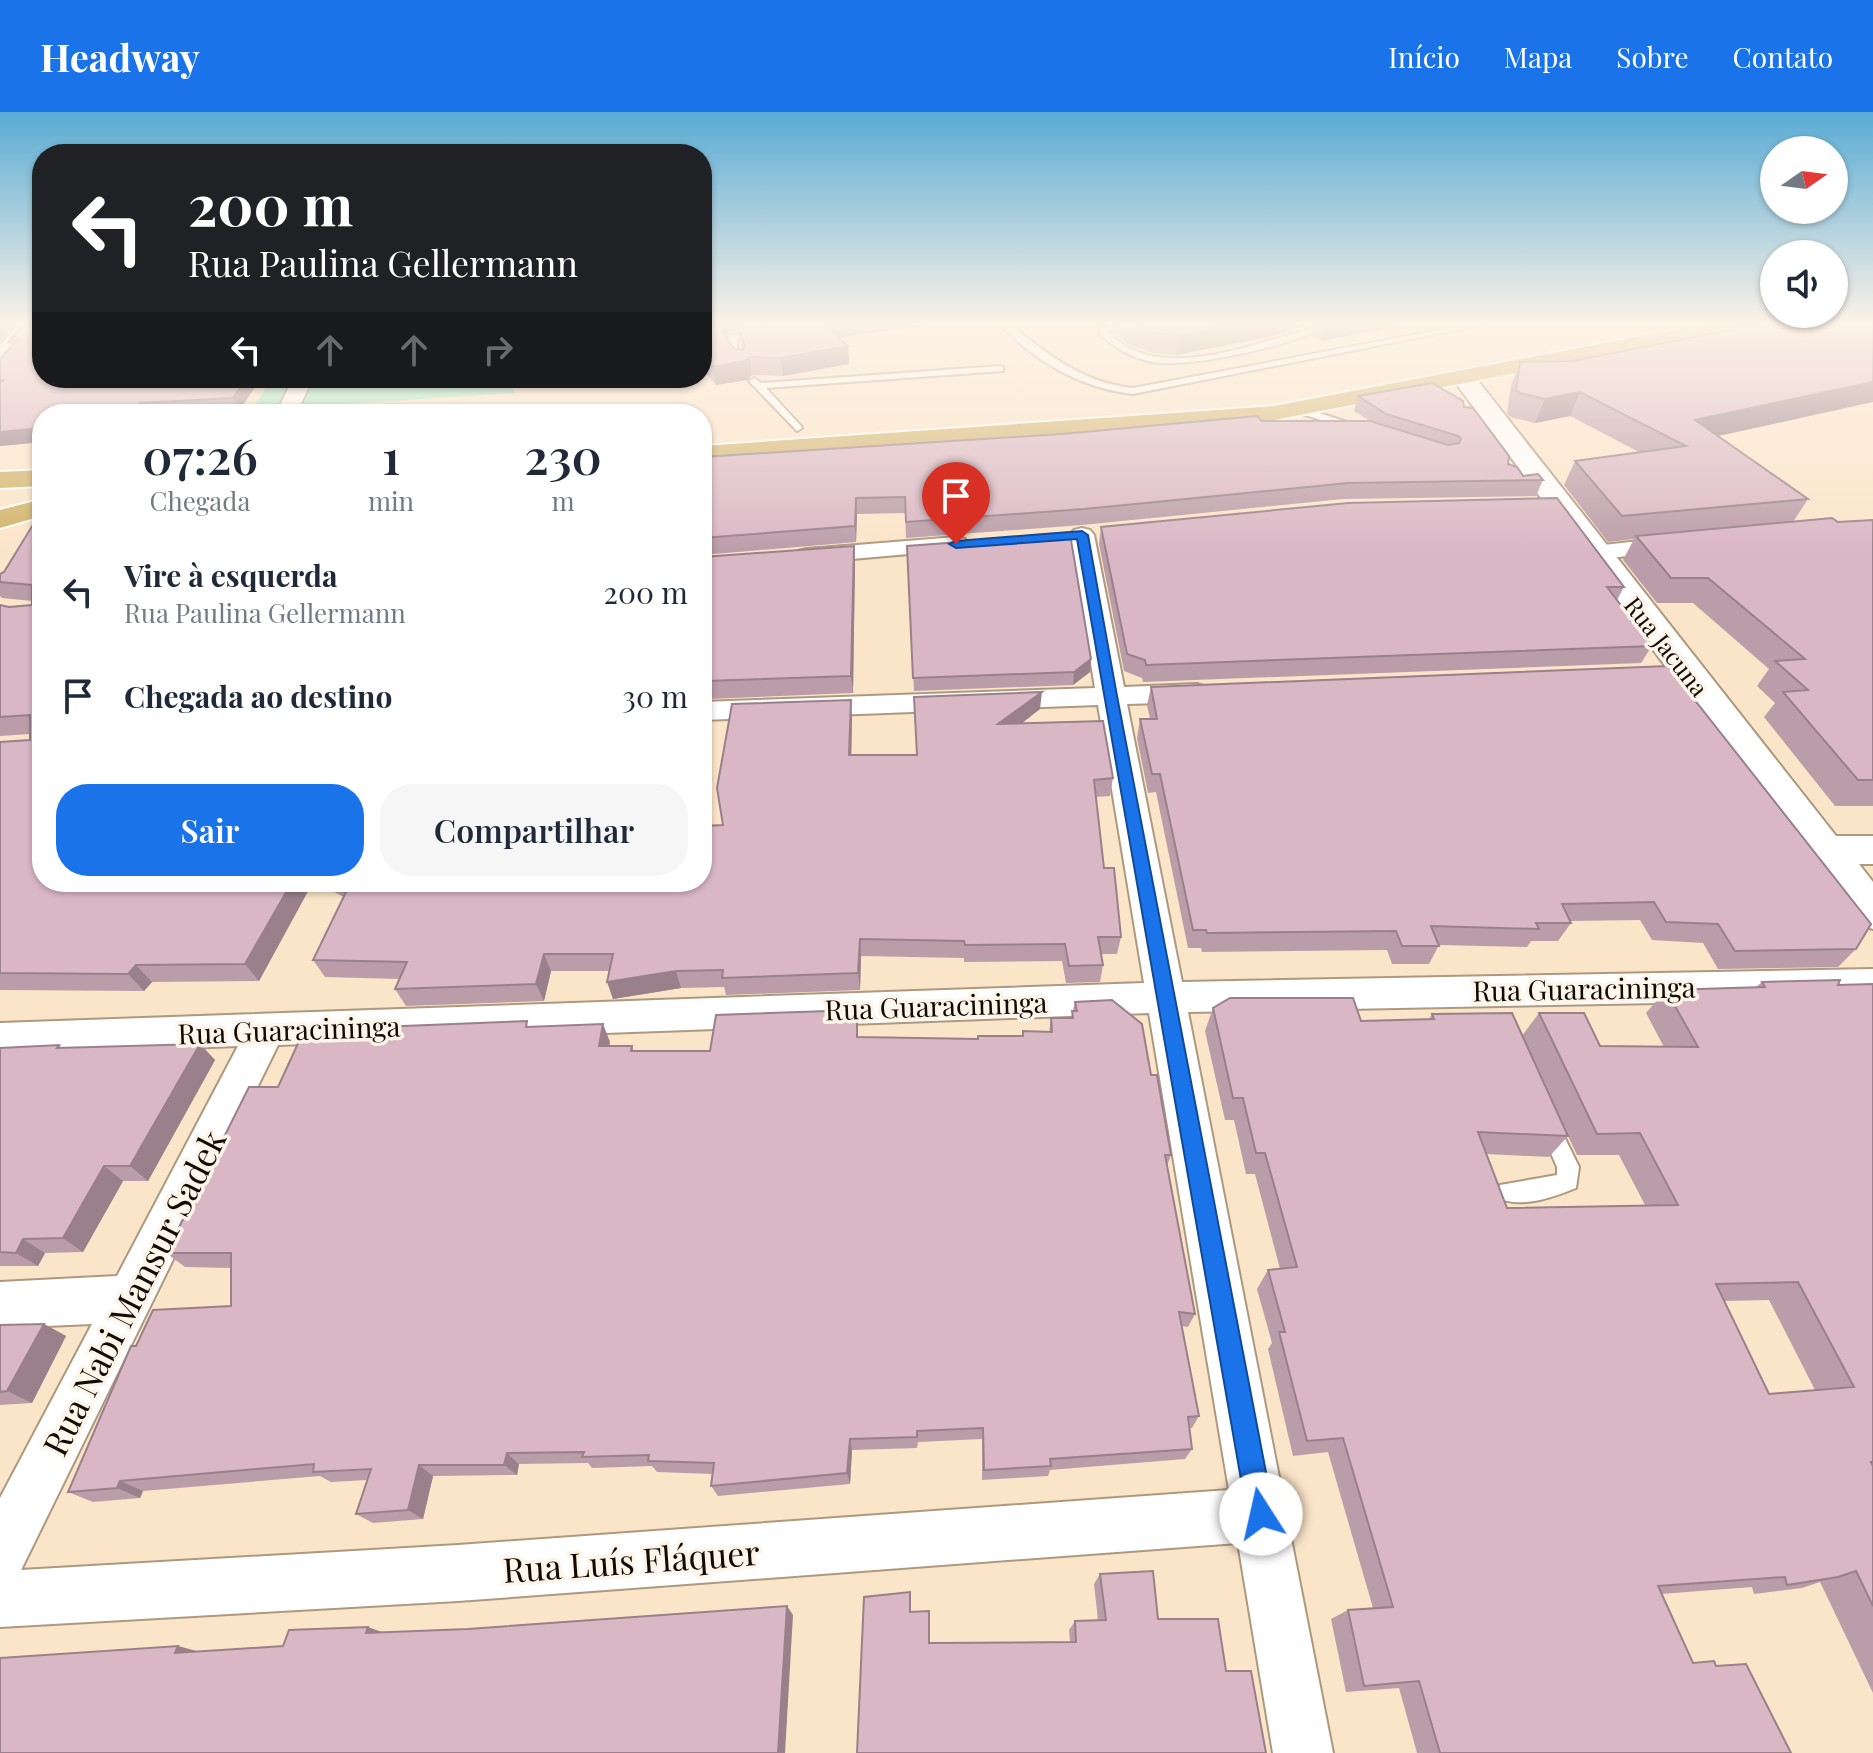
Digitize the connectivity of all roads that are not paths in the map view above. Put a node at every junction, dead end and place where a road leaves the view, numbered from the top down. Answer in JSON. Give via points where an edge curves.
{"nodes":[{"id":1,"x":772,"y":401,"type":"edge"},
{"id":2,"x":1210,"y":401,"type":"edge"},
{"id":3,"x":1330,"y":401,"type":"edge"},
{"id":4,"x":1478,"y":401,"type":"edge"},
{"id":5,"x":1297,"y":409,"type":"junction"},
{"id":6,"x":797,"y":428,"type":"junction"},
{"id":7,"x":712,"y":434,"type":"edge"},
{"id":8,"x":1378,"y":435,"type":"edge"},
{"id":9,"x":712,"y":453,"type":"edge"},
{"id":10,"x":32,"y":478,"type":"edge"},
{"id":11,"x":0,"y":480,"type":"edge"},
{"id":12,"x":32,"y":500,"type":"edge"},
{"id":13,"x":0,"y":502,"type":"edge"},
{"id":14,"x":32,"y":511,"type":"edge"},
{"id":15,"x":0,"y":519,"type":"edge"},
{"id":16,"x":32,"y":528,"type":"edge"},
{"id":17,"x":1077,"y":535,"type":"dead end"},
{"id":18,"x":28,"y":536,"type":"edge"},
{"id":19,"x":987,"y":542,"type":"edge"},
{"id":20,"x":1701,"y":542,"type":"edge"},
{"id":21,"x":1594,"y":553,"type":"junction"},
{"id":22,"x":781,"y":558,"type":"edge"},
{"id":23,"x":1219,"y":692,"type":"edge"},
{"id":24,"x":1109,"y":696,"type":"junction"},
{"id":25,"x":712,"y":711,"type":"edge"},
{"id":26,"x":1823,"y":850,"type":"junction"},
{"id":27,"x":1873,"y":850,"type":"edge"},
{"id":28,"x":1873,"y":913,"type":"edge"},
{"id":29,"x":1873,"y":984,"type":"edge"},
{"id":30,"x":1165,"y":997,"type":"junction"},
{"id":31,"x":266,"y":1030,"type":"junction"},
{"id":32,"x":0,"y":1039,"type":"edge"},
{"id":33,"x":1543,"y":1112,"type":"edge"},
{"id":34,"x":1508,"y":1192,"type":"dead end"},
{"id":35,"x":129,"y":1299,"type":"junction"},
{"id":36,"x":0,"y":1305,"type":"edge"},
{"id":37,"x":1261,"y":1514,"type":"junction"},
{"id":38,"x":0,"y":1554,"type":"edge"},
{"id":39,"x":0,"y":1599,"type":"edge"},
{"id":40,"x":1303,"y":1753,"type":"edge"}],
"edges":[{"from":1,"to":6,"type":"lane"},
{"from":2,"to":6,"type":"main road"},
{"from":3,"to":5,"type":"main road"},
{"from":4,"to":21,"type":"main road","name":"Rua Jacuna","via":[[1540,495]]},
{"from":5,"to":8,"type":"lane"},
{"from":5,"to":9,"type":"main road"},
{"from":6,"to":7,"type":"main road"},
{"from":10,"to":11,"type":"main road"},
{"from":12,"to":13,"type":"main road"},
{"from":14,"to":15,"type":"main road"},
{"from":16,"to":18,"type":"street"},
{"from":17,"to":24,"type":"street"},
{"from":19,"to":22,"type":"street"},
{"from":20,"to":21,"type":"street"},
{"from":21,"to":26,"type":"main road","name":"Rua Jacuna","via":[[1674,672]]},
{"from":23,"to":24,"type":"street"},
{"from":24,"to":25,"type":"street"},
{"from":24,"to":30,"type":"street"},
{"from":26,"to":27,"type":"main road"},
{"from":26,"to":28,"type":"main road","name":"Rua Jacuna"},
{"from":29,"to":30,"type":"street","name":"Rua Guaracininga","via":[[1494,1002]]},
{"from":30,"to":31,"type":"street","name":"Rua Guaracininga"},
{"from":30,"to":37,"type":"street"},
{"from":31,"to":32,"type":"street","name":"Rua Guaracininga"},
{"from":31,"to":35,"type":"street","name":"Rua Nabi Mansur Sadek"},
{"from":33,"to":34,"type":"lane","via":[[1568,1167],[1568,1181],[1549,1189]]},
{"from":35,"to":36,"type":"street"},
{"from":35,"to":38,"type":"street","name":"Rua Nabi Mansur Sadek"},
{"from":37,"to":39,"type":"street","name":"Rua Luís Fláquer","via":[[458,1573]]},
{"from":37,"to":40,"type":"street"}]}
